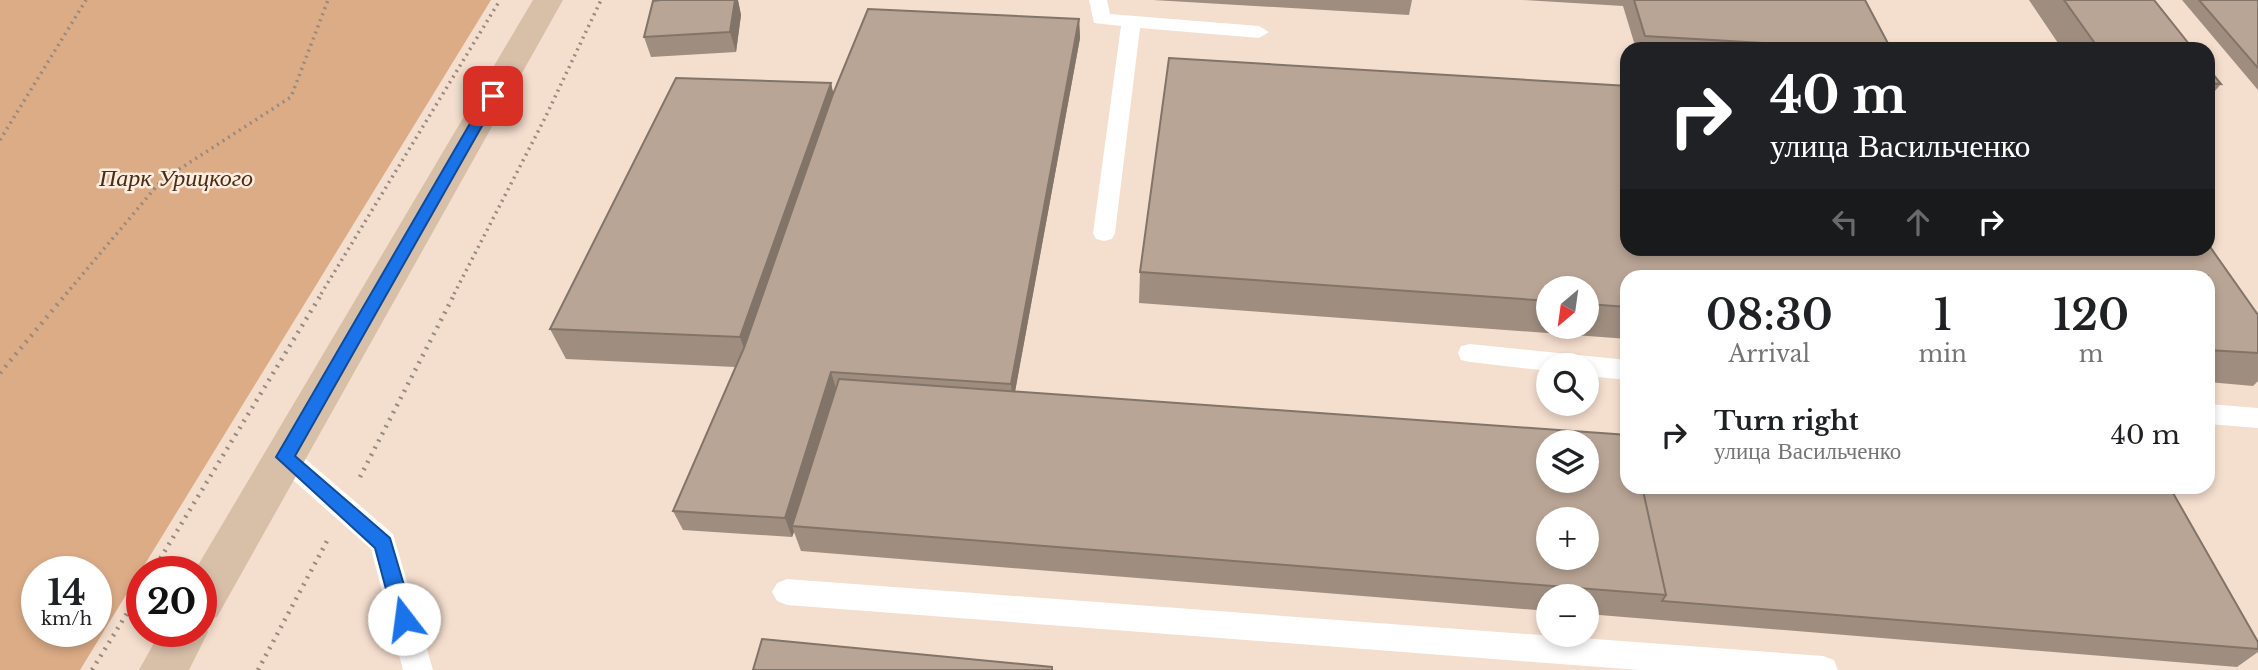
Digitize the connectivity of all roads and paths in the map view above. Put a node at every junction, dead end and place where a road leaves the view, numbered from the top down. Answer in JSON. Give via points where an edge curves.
{"nodes":[{"id":1,"x":86,"y":0,"type":"edge"},
{"id":2,"x":328,"y":0,"type":"edge"},
{"id":3,"x":500,"y":0,"type":"edge"},
{"id":4,"x":548,"y":0,"type":"edge"},
{"id":5,"x":601,"y":0,"type":"edge"},
{"id":6,"x":1098,"y":0,"type":"edge"},
{"id":7,"x":1131,"y":22,"type":"junction"},
{"id":8,"x":1259,"y":32,"type":"dead end"},
{"id":9,"x":0,"y":140,"type":"edge"},
{"id":10,"x":1104,"y":233,"type":"dead end"},
{"id":11,"x":1470,"y":354,"type":"dead end"},
{"id":12,"x":1536,"y":361,"type":"edge"},
{"id":13,"x":1599,"y":367,"type":"edge"},
{"id":14,"x":1620,"y":369,"type":"edge"},
{"id":15,"x":0,"y":373,"type":"edge"},
{"id":16,"x":2215,"y":415,"type":"edge"},
{"id":17,"x":2258,"y":418,"type":"edge"},
{"id":18,"x":285,"y":457,"type":"junction"},
{"id":19,"x":344,"y":509,"type":"junction"},
{"id":20,"x":162,"y":556,"type":"edge"},
{"id":21,"x":217,"y":575,"type":"edge"},
{"id":22,"x":788,"y":592,"type":"dead end"},
{"id":23,"x":126,"y":615,"type":"edge"},
{"id":24,"x":176,"y":647,"type":"edge"},
{"id":25,"x":92,"y":670,"type":"edge"},
{"id":26,"x":163,"y":670,"type":"edge"},
{"id":27,"x":258,"y":670,"type":"edge"},
{"id":28,"x":418,"y":670,"type":"edge"},
{"id":29,"x":1823,"y":670,"type":"edge"}],
"edges":[{"from":1,"to":9,"type":"path"},
{"from":2,"to":15,"type":"path","via":[[291,97],[161,181]]},
{"from":3,"to":20,"type":"path"},
{"from":4,"to":18,"type":"main road"},
{"from":5,"to":19,"type":"path"},
{"from":6,"to":7,"type":"lane","via":[[1101,19]]},
{"from":7,"to":8,"type":"lane"},
{"from":7,"to":10,"type":"lane"},
{"from":11,"to":12,"type":"lane"},
{"from":13,"to":14,"type":"lane"},
{"from":16,"to":17,"type":"lane"},
{"from":18,"to":19,"type":"lane"},
{"from":18,"to":21,"type":"main road"},
{"from":19,"to":27,"type":"path"},
{"from":19,"to":28,"type":"lane","via":[[383,543]]},
{"from":22,"to":29,"type":"lane"},
{"from":23,"to":25,"type":"path"},
{"from":24,"to":26,"type":"main road"}]}
